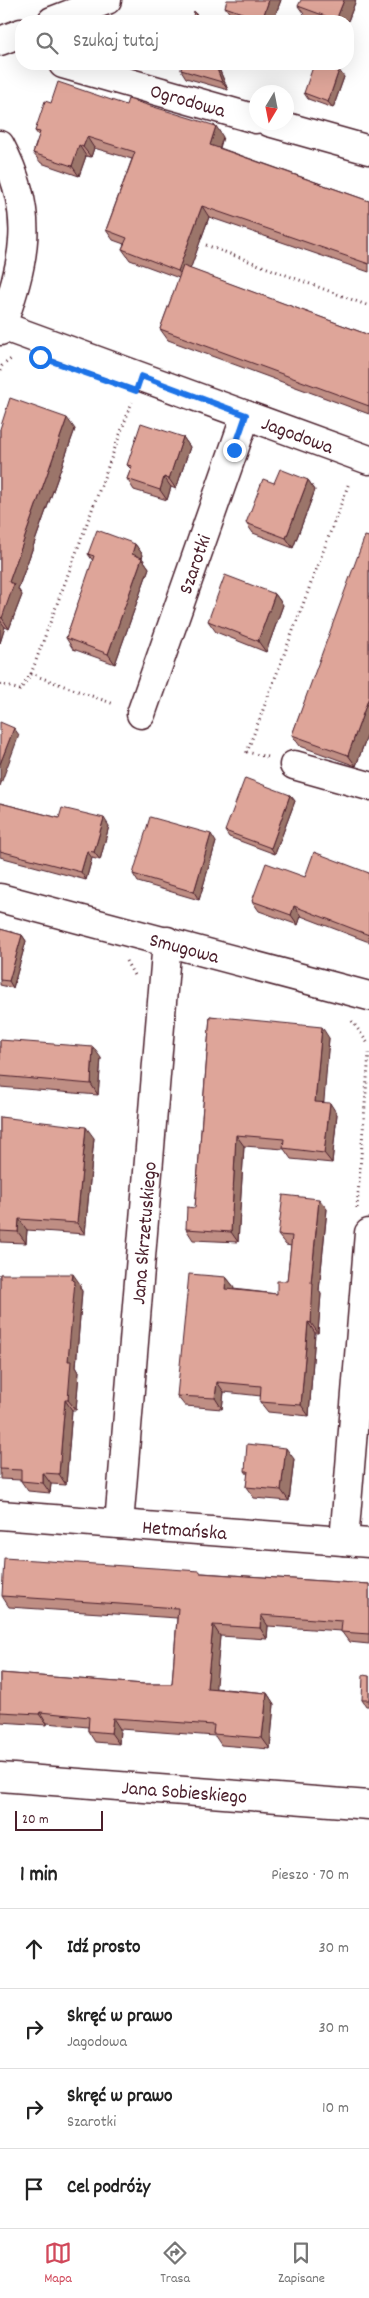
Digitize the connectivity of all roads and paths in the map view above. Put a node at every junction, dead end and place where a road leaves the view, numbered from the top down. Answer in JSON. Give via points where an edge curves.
{"nodes":[{"id":1,"x":107,"y":0,"type":"edge"},
{"id":2,"x":68,"y":15,"type":"edge"},
{"id":3,"x":15,"y":36,"type":"edge"},
{"id":4,"x":0,"y":42,"type":"edge"},
{"id":5,"x":84,"y":70,"type":"edge"},
{"id":6,"x":249,"y":117,"type":"edge"},
{"id":7,"x":294,"y":129,"type":"edge"},
{"id":8,"x":0,"y":145,"type":"edge"},
{"id":9,"x":369,"y":150,"type":"edge"},
{"id":10,"x":206,"y":245,"type":"dead end"},
{"id":11,"x":369,"y":306,"type":"edge"},
{"id":12,"x":1,"y":328,"type":"edge"},
{"id":13,"x":15,"y":357,"type":"dead end"},
{"id":14,"x":0,"y":371,"type":"edge"},
{"id":15,"x":141,"y":376,"type":"junction"},
{"id":16,"x":246,"y":415,"type":"junction"},
{"id":17,"x":363,"y":458,"type":"edge"},
{"id":18,"x":31,"y":674,"type":"junction"},
{"id":19,"x":0,"y":684,"type":"edge"},
{"id":20,"x":141,"y":714,"type":"joint"},
{"id":21,"x":294,"y":765,"type":"joint"},
{"id":22,"x":369,"y":786,"type":"edge"},
{"id":23,"x":0,"y":898,"type":"edge"},
{"id":24,"x":166,"y":941,"type":"junction"},
{"id":25,"x":124,"y":958,"type":"dead end"},
{"id":26,"x":138,"y":982,"type":"dead end"},
{"id":27,"x":369,"y":996,"type":"edge"},
{"id":28,"x":369,"y":1053,"type":"edge"},
{"id":29,"x":363,"y":1222,"type":"edge"},
{"id":30,"x":0,"y":1515,"type":"edge"},
{"id":31,"x":119,"y":1524,"type":"junction"},
{"id":32,"x":356,"y":1542,"type":"edge"},
{"id":33,"x":0,"y":1777,"type":"edge"},
{"id":34,"x":369,"y":1805,"type":"edge"}],
"edges":[{"from":1,"to":2,"type":"street"},
{"from":3,"to":4,"type":"street"},
{"from":5,"to":6,"type":"street","name":"Ogrodowa"},
{"from":7,"to":9,"type":"street"},
{"from":8,"to":12,"type":"street","via":[[21,199],[25,236],[20,270]]},
{"from":10,"to":11,"type":"path"},
{"from":12,"to":15,"type":"street","name":"Jagodowa"},
{"from":13,"to":14,"type":"path"},
{"from":15,"to":16,"type":"street","name":"Jagodowa"},
{"from":15,"to":18,"type":"path"},
{"from":16,"to":17,"type":"street","name":"Jagodowa"},
{"from":16,"to":20,"type":"street","name":"Szarotki"},
{"from":17,"to":21,"type":"path","via":[[247,752]]},
{"from":18,"to":19,"type":"path","via":[[20,690]]},
{"from":18,"to":20,"type":"path"},
{"from":21,"to":22,"type":"street"},
{"from":23,"to":24,"type":"street","name":"Smugowa"},
{"from":24,"to":27,"type":"street","name":"Smugowa"},
{"from":24,"to":31,"type":"street","name":"Jana Skrzetuskiego"},
{"from":25,"to":26,"type":"path"},
{"from":28,"to":29,"type":"path"},
{"from":29,"to":32,"type":"street"},
{"from":30,"to":31,"type":"street","name":"Hetmańska"},
{"from":31,"to":32,"type":"street","name":"Hetmańska"},
{"from":33,"to":34,"type":"street","name":"Jana Sobieskiego"}]}
